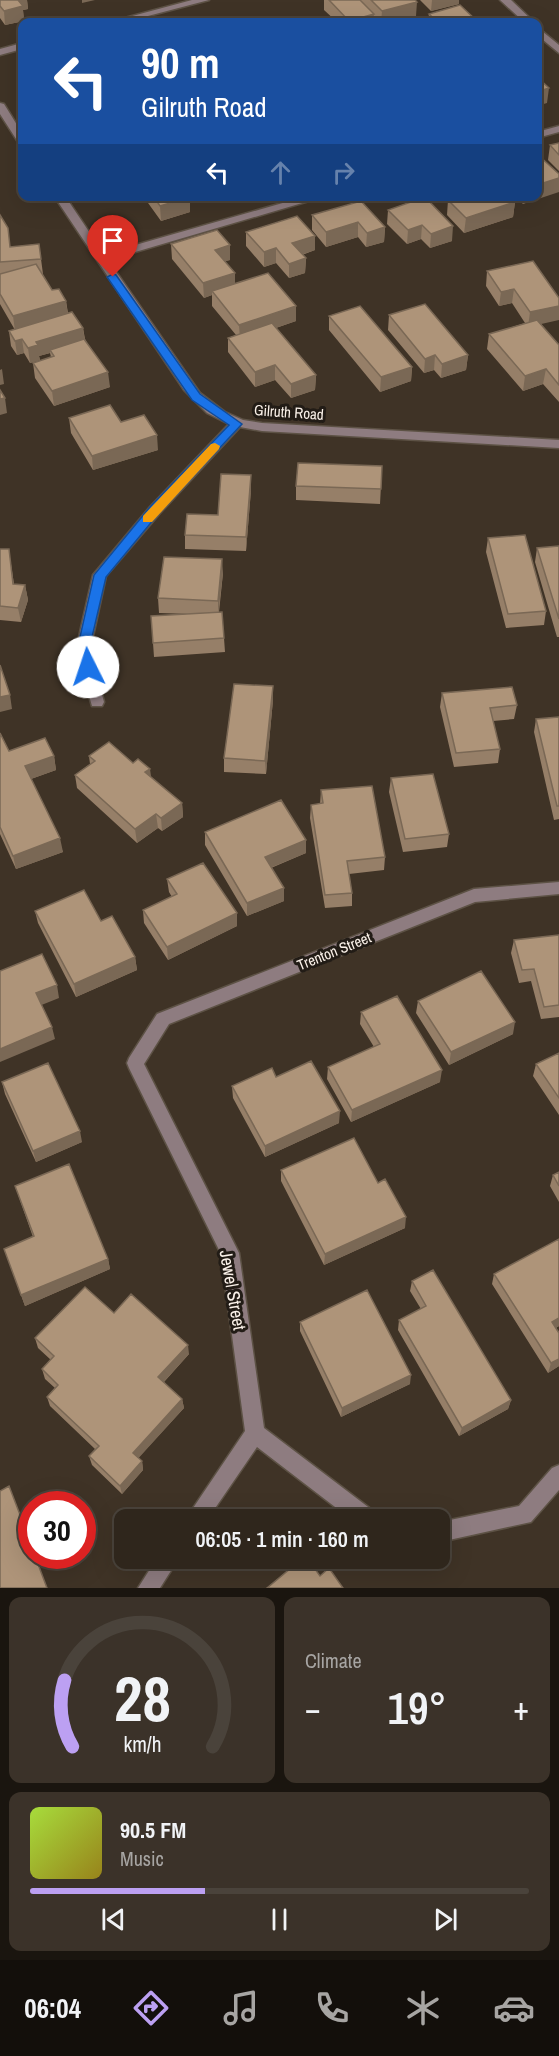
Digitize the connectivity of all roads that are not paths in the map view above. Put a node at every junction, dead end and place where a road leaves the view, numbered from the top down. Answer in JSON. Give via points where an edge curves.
{"nodes":[{"id":1,"x":204,"y":0,"type":"edge"},
{"id":2,"x":505,"y":0,"type":"edge"},
{"id":3,"x":131,"y":18,"type":"edge"},
{"id":4,"x":525,"y":18,"type":"edge"},
{"id":5,"x":542,"y":35,"type":"edge"},
{"id":6,"x":18,"y":47,"type":"edge"},
{"id":7,"x":559,"y":50,"type":"edge"},
{"id":8,"x":0,"y":52,"type":"edge"},
{"id":9,"x":0,"y":106,"type":"edge"},
{"id":10,"x":559,"y":129,"type":"edge"},
{"id":11,"x":18,"y":134,"type":"edge"},
{"id":12,"x":542,"y":134,"type":"edge"},
{"id":13,"x":62,"y":201,"type":"edge"},
{"id":14,"x":303,"y":201,"type":"edge"},
{"id":15,"x":100,"y":259,"type":"junction"},
{"id":16,"x":236,"y":424,"type":"junction"},
{"id":17,"x":559,"y":444,"type":"edge"},
{"id":18,"x":97,"y":702,"type":"dead end"},
{"id":19,"x":559,"y":888,"type":"edge"},
{"id":20,"x":135,"y":1063,"type":"joint"},
{"id":21,"x":255,"y":1433,"type":"junction"},
{"id":22,"x":559,"y":1475,"type":"edge"},
{"id":23,"x":203,"y":1509,"type":"edge"},
{"id":24,"x":355,"y":1509,"type":"edge"},
{"id":25,"x":450,"y":1530,"type":"edge"},
{"id":26,"x":161,"y":1569,"type":"edge"},
{"id":27,"x":148,"y":1588,"type":"edge"}],
"edges":[{"from":1,"to":3,"type":"street"},
{"from":2,"to":4,"type":"street"},
{"from":5,"to":7,"type":"street"},
{"from":6,"to":8,"type":"street"},
{"from":9,"to":11,"type":"street"},
{"from":10,"to":12,"type":"street"},
{"from":13,"to":15,"type":"street","name":"Gilruth Road"},
{"from":14,"to":15,"type":"street"},
{"from":15,"to":16,"type":"street","name":"Gilruth Road","via":[[196,397]]},
{"from":16,"to":17,"type":"street","name":"Gilruth Road"},
{"from":16,"to":18,"type":"street","via":[[100,575],[83,650]]},
{"from":19,"to":20,"type":"street","name":"Trenton Street","via":[[474,896],[163,1019]]},
{"from":20,"to":21,"type":"street","name":"Jewel Street","via":[[230,1253]]},
{"from":21,"to":23,"type":"street"},
{"from":21,"to":24,"type":"street"},
{"from":22,"to":25,"type":"street","via":[[525,1515]]},
{"from":26,"to":27,"type":"street"}]}
